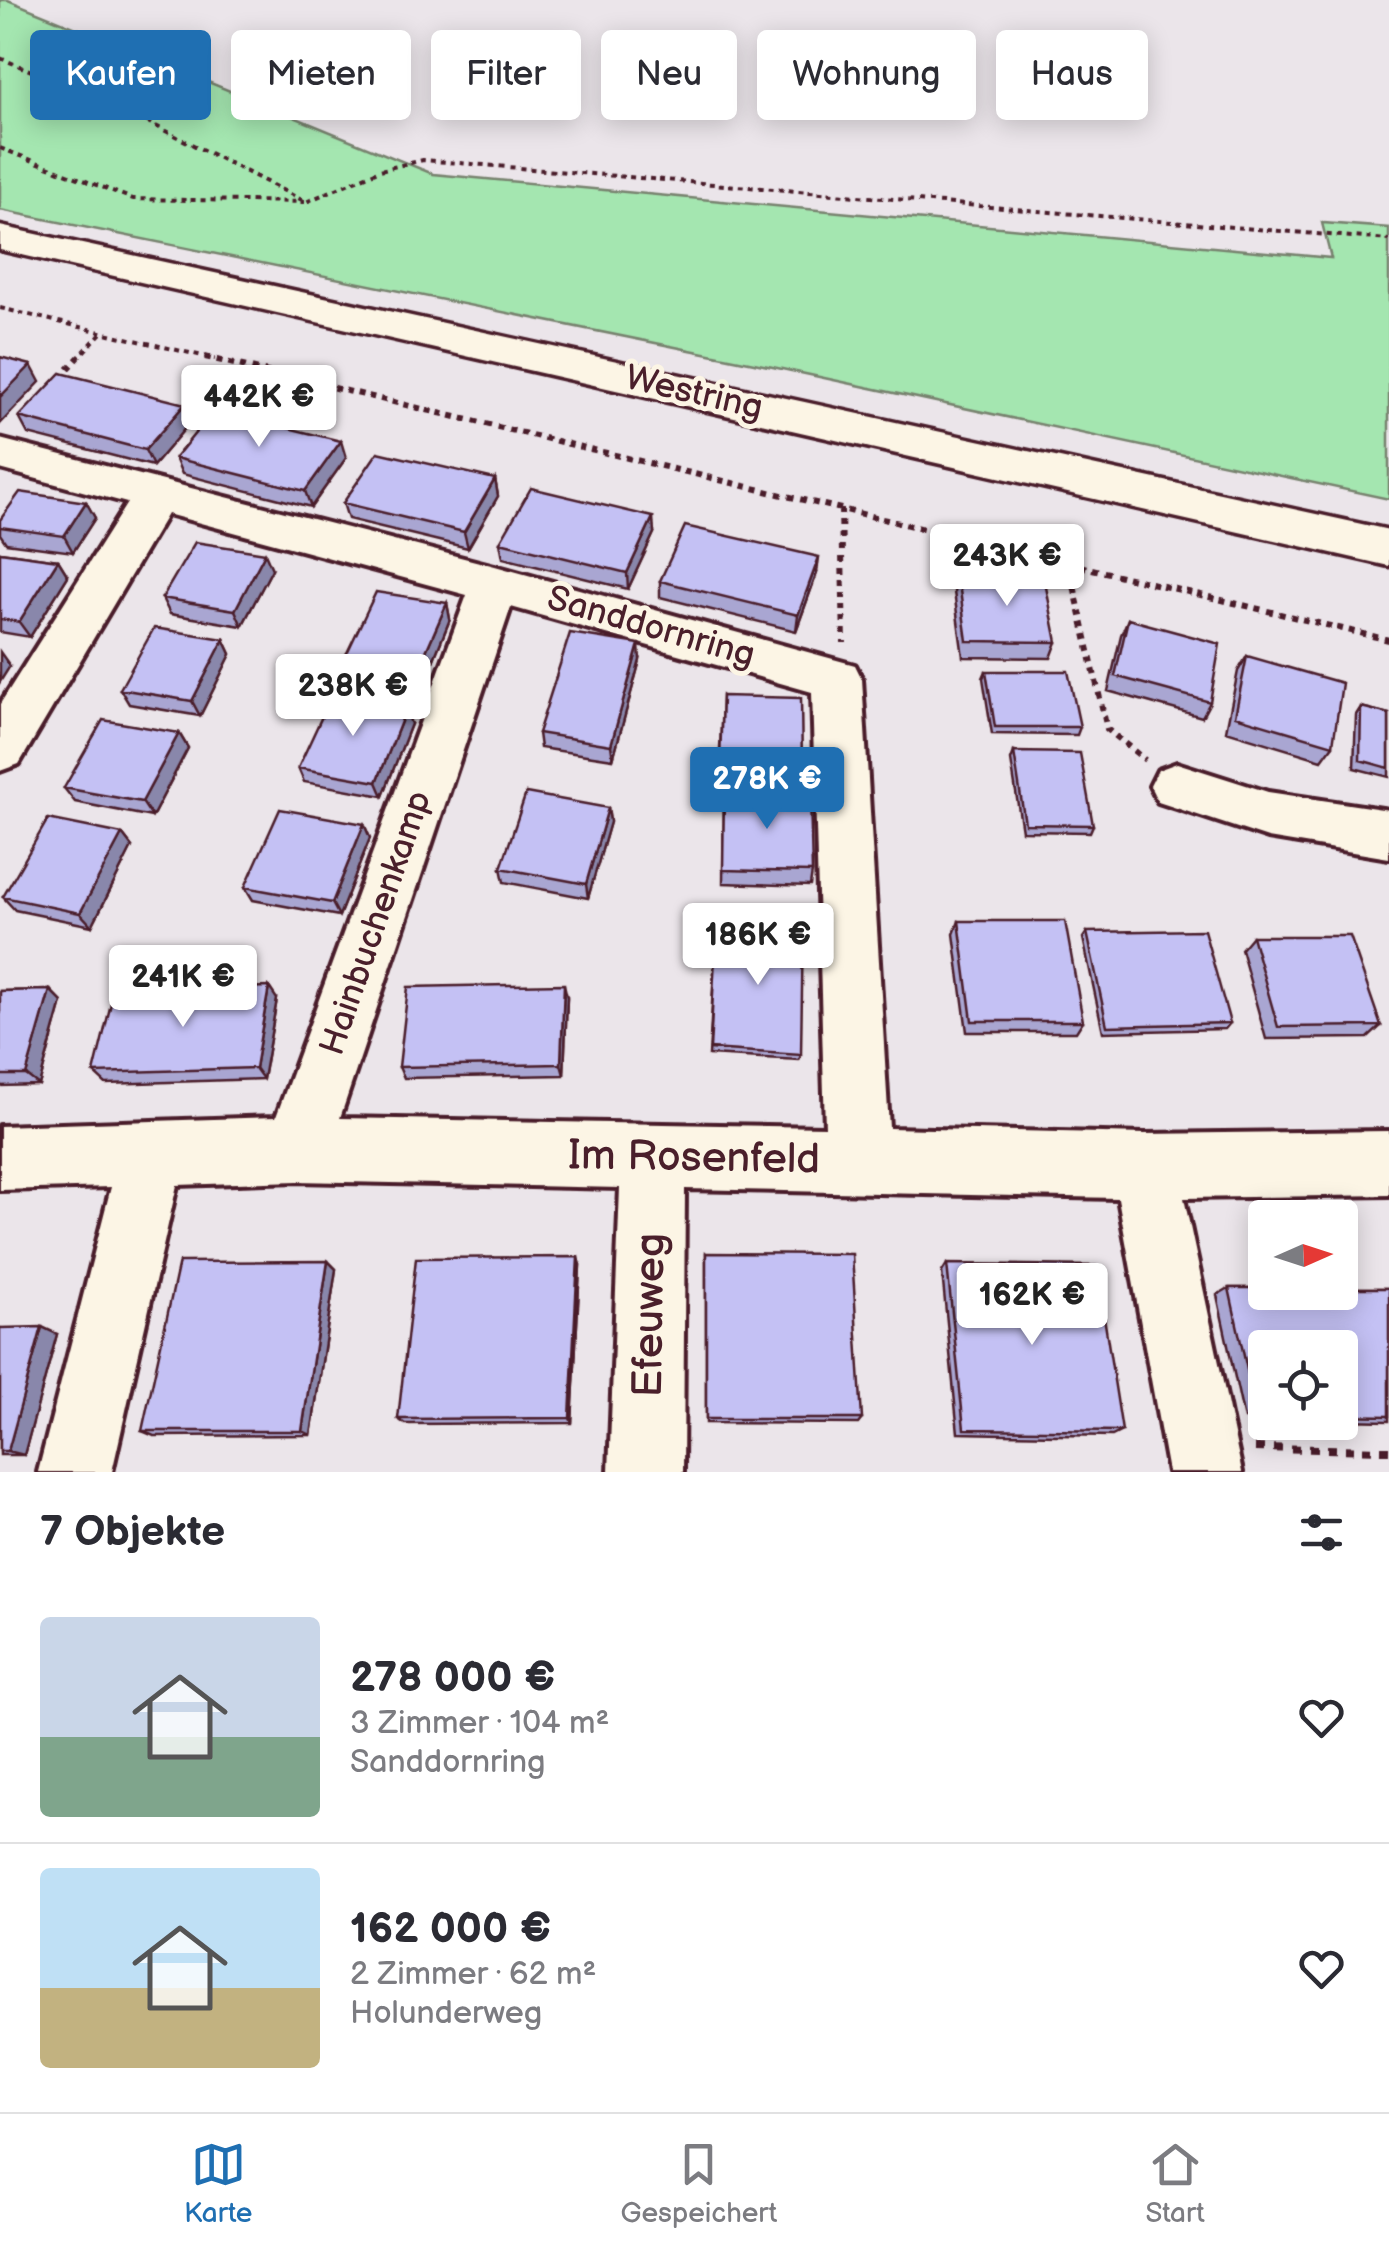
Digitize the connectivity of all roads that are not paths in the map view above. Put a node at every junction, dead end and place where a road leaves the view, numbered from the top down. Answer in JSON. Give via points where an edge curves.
{"nodes":[{"id":1,"x":0,"y":238,"type":"edge"},
{"id":2,"x":0,"y":454,"type":"edge"},
{"id":3,"x":154,"y":495,"type":"junction"},
{"id":4,"x":1389,"y":548,"type":"edge"},
{"id":5,"x":495,"y":584,"type":"junction"},
{"id":6,"x":0,"y":749,"type":"edge"},
{"id":7,"x":1177,"y":786,"type":"road end"},
{"id":8,"x":1389,"y":834,"type":"edge"},
{"id":9,"x":297,"y":1150,"type":"junction"},
{"id":10,"x":151,"y":1156,"type":"junction"},
{"id":11,"x":0,"y":1158,"type":"edge"},
{"id":12,"x":654,"y":1158,"type":"junction"},
{"id":13,"x":858,"y":1160,"type":"junction"},
{"id":14,"x":1389,"y":1163,"type":"edge"},
{"id":15,"x":1146,"y":1166,"type":"junction"},
{"id":16,"x":1203,"y":1460,"type":"edge"},
{"id":17,"x":75,"y":1472,"type":"edge"},
{"id":18,"x":646,"y":1472,"type":"edge"}],
"edges":[{"from":1,"to":4,"type":"main road","name":"Westring"},
{"from":2,"to":3,"type":"street","name":"Sanddornring"},
{"from":3,"to":5,"type":"street","name":"Sanddornring"},
{"from":3,"to":6,"type":"street"},
{"from":5,"to":9,"type":"street","name":"Hainbuchenkamp"},
{"from":5,"to":13,"type":"street","name":"Sanddornring","via":[[837,679]]},
{"from":7,"to":8,"type":"street","via":[[1268,816]]},
{"from":9,"to":10,"type":"street","name":"Im Rosenfeld"},
{"from":9,"to":12,"type":"street","name":"Im Rosenfeld"},
{"from":10,"to":11,"type":"street","name":"Im Rosenfeld"},
{"from":10,"to":17,"type":"street"},
{"from":12,"to":13,"type":"street","name":"Im Rosenfeld"},
{"from":12,"to":18,"type":"street","name":"Efeuweg"},
{"from":13,"to":15,"type":"street","name":"Im Rosenfeld"},
{"from":14,"to":15,"type":"street","name":"Im Rosenfeld"},
{"from":15,"to":16,"type":"street"}]}
